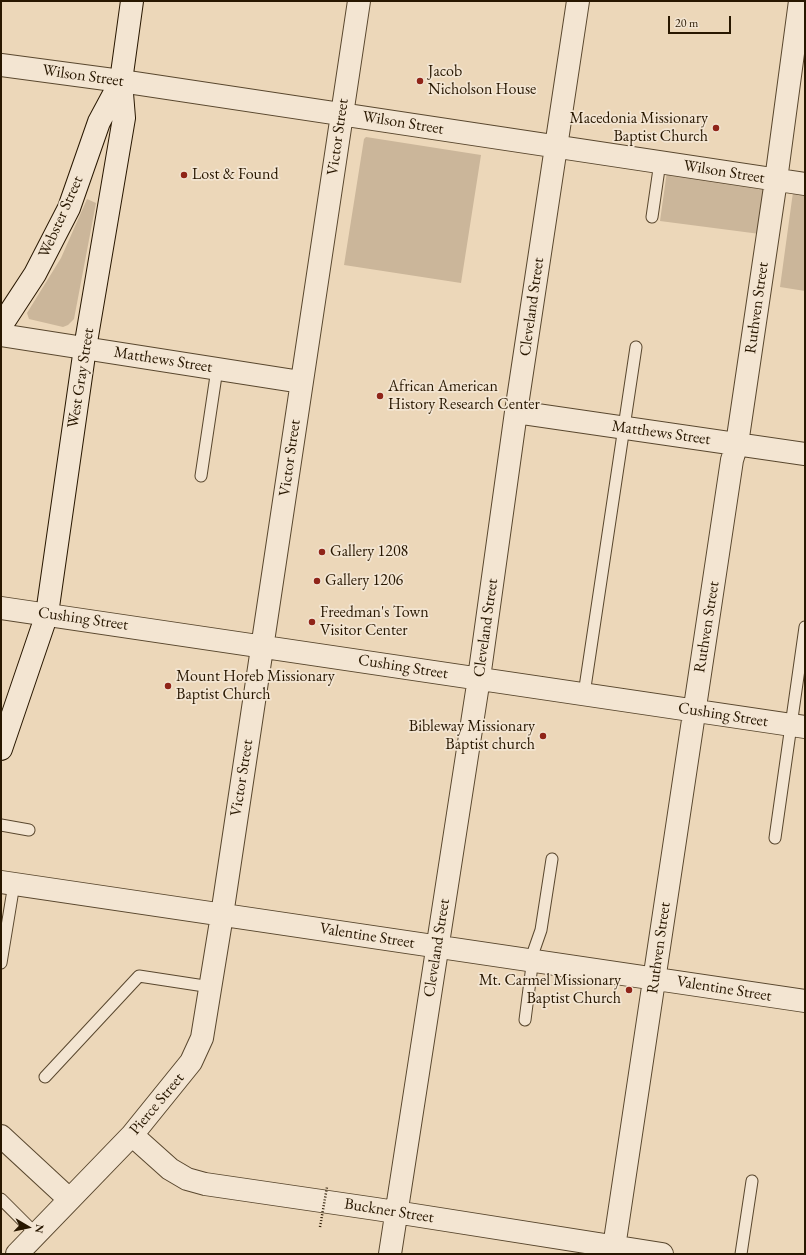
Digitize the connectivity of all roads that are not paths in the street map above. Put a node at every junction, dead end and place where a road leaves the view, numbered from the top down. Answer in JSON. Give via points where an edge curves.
{"nodes":[{"id":1,"x":132,"y":1,"type":"edge"},
{"id":2,"x":359,"y":1,"type":"edge"},
{"id":3,"x":578,"y":1,"type":"edge"},
{"id":4,"x":800,"y":1,"type":"edge"},
{"id":5,"x":1,"y":65,"type":"edge"},
{"id":6,"x":121,"y":81,"type":"junction"},
{"id":7,"x":341,"y":114,"type":"junction"},
{"id":8,"x":556,"y":146,"type":"junction"},
{"id":9,"x":660,"y":162,"type":"junction"},
{"id":10,"x":776,"y":180,"type":"junction"},
{"id":11,"x":805,"y":184,"type":"edge"},
{"id":12,"x":652,"y":217,"type":"dead end"},
{"id":13,"x":1,"y":326,"type":"edge"},
{"id":14,"x":1,"y":336,"type":"edge"},
{"id":15,"x":636,"y":347,"type":"dead end"},
{"id":16,"x":85,"y":348,"type":"junction"},
{"id":17,"x":217,"y":369,"type":"junction"},
{"id":18,"x":301,"y":382,"type":"junction"},
{"id":19,"x":516,"y":412,"type":"junction"},
{"id":20,"x":624,"y":428,"type":"junction"},
{"id":21,"x":737,"y":444,"type":"junction"},
{"id":22,"x":805,"y":454,"type":"edge"},
{"id":23,"x":201,"y":476,"type":"dead end"},
{"id":24,"x":1,"y":608,"type":"edge"},
{"id":25,"x":47,"y":614,"type":"junction"},
{"id":26,"x":805,"y":627,"type":"edge"},
{"id":27,"x":262,"y":646,"type":"junction"},
{"id":28,"x":479,"y":678,"type":"junction"},
{"id":29,"x":584,"y":694,"type":"junction"},
{"id":30,"x":694,"y":711,"type":"junction"},
{"id":31,"x":798,"y":726,"type":"edge"},
{"id":32,"x":1,"y":750,"type":"edge"},
{"id":33,"x":1,"y":825,"type":"edge"},
{"id":34,"x":29,"y":830,"type":"dead end"},
{"id":35,"x":775,"y":838,"type":"dead end"},
{"id":36,"x":552,"y":859,"type":"dead end"},
{"id":37,"x":8,"y":883,"type":"edge"},
{"id":38,"x":222,"y":914,"type":"junction"},
{"id":39,"x":437,"y":947,"type":"junction"},
{"id":40,"x":533,"y":960,"type":"junction"},
{"id":41,"x":1,"y":963,"type":"edge"},
{"id":42,"x":655,"y":978,"type":"junction"},
{"id":43,"x":211,"y":987,"type":"junction"},
{"id":44,"x":805,"y":1001,"type":"edge"},
{"id":45,"x":525,"y":1020,"type":"dead end"},
{"id":46,"x":46,"y":1077,"type":"dead end"},
{"id":47,"x":132,"y":1135,"type":"junction"},
{"id":48,"x":1,"y":1136,"type":"edge"},
{"id":49,"x":752,"y":1181,"type":"dead end"},
{"id":50,"x":1,"y":1199,"type":"edge"},
{"id":51,"x":69,"y":1199,"type":"junction"},
{"id":52,"x":397,"y":1212,"type":"junction"},
{"id":53,"x":36,"y":1234,"type":"junction"},
{"id":54,"x":613,"y":1250,"type":"edge"},
{"id":55,"x":17,"y":1254,"type":"edge"},
{"id":56,"x":390,"y":1254,"type":"edge"},
{"id":57,"x":662,"y":1254,"type":"edge"},
{"id":58,"x":740,"y":1254,"type":"edge"}],
"edges":[{"from":1,"to":6,"type":"street","name":"West Gray Street"},
{"from":2,"to":7,"type":"street","name":"Victor Street"},
{"from":3,"to":8,"type":"street","name":"Cleveland Street"},
{"from":4,"to":10,"type":"street","name":"Ruthven Street"},
{"from":5,"to":6,"type":"street","name":"Wilson Street"},
{"from":6,"to":7,"type":"street","name":"Wilson Street"},
{"from":6,"to":13,"type":"street","name":"Webster Street","via":[[99,122],[69,208],[35,274]]},
{"from":6,"to":16,"type":"street","name":"West Gray Street","via":[[124,118]]},
{"from":7,"to":8,"type":"street","name":"Wilson Street"},
{"from":7,"to":18,"type":"street","name":"Victor Street"},
{"from":8,"to":9,"type":"street","name":"Wilson Street"},
{"from":8,"to":19,"type":"street","name":"Cleveland Street"},
{"from":9,"to":10,"type":"street","name":"Wilson Street"},
{"from":9,"to":12,"type":"lane"},
{"from":10,"to":11,"type":"street","name":"Wilson Street"},
{"from":10,"to":21,"type":"street","name":"Ruthven Street"},
{"from":14,"to":16,"type":"street","name":"Matthews Street"},
{"from":15,"to":20,"type":"lane"},
{"from":16,"to":17,"type":"street","name":"Matthews Street"},
{"from":16,"to":25,"type":"street","name":"West Gray Street"},
{"from":17,"to":18,"type":"street","name":"Matthews Street"},
{"from":17,"to":23,"type":"lane"},
{"from":18,"to":27,"type":"street","name":"Victor Street"},
{"from":19,"to":20,"type":"street","name":"Matthews Street"},
{"from":19,"to":28,"type":"street","name":"Cleveland Street"},
{"from":20,"to":21,"type":"street","name":"Matthews Street"},
{"from":20,"to":29,"type":"lane"},
{"from":21,"to":22,"type":"street","name":"Matthews Street"},
{"from":21,"to":30,"type":"street","name":"Ruthven Street","via":[[732,460]]},
{"from":24,"to":25,"type":"street","name":"Cushing Street"},
{"from":25,"to":27,"type":"street","name":"Cushing Street"},
{"from":25,"to":32,"type":"street","name":"West Gray Street"},
{"from":26,"to":31,"type":"lane"},
{"from":27,"to":28,"type":"street","name":"Cushing Street"},
{"from":27,"to":38,"type":"street","name":"Victor Street"},
{"from":28,"to":29,"type":"street","name":"Cushing Street"},
{"from":28,"to":39,"type":"street","name":"Cleveland Street"},
{"from":29,"to":30,"type":"street","name":"Cushing Street"},
{"from":30,"to":31,"type":"street","name":"Cushing Street"},
{"from":30,"to":42,"type":"street","name":"Ruthven Street"},
{"from":31,"to":35,"type":"lane"},
{"from":33,"to":34,"type":"lane"},
{"from":36,"to":40,"type":"lane","via":[[541,930]]},
{"from":37,"to":38,"type":"street","name":"Valentine Street"},
{"from":37,"to":41,"type":"lane"},
{"from":38,"to":39,"type":"street","name":"Valentine Street"},
{"from":38,"to":43,"type":"street","name":"Pierce Street"},
{"from":39,"to":40,"type":"street","name":"Valentine Street"},
{"from":39,"to":52,"type":"street","name":"Cleveland Street"},
{"from":40,"to":42,"type":"street","name":"Valentine Street"},
{"from":40,"to":45,"type":"lane"},
{"from":42,"to":44,"type":"street","name":"Valentine Street"},
{"from":42,"to":54,"type":"street","name":"Ruthven Street"},
{"from":43,"to":46,"type":"lane","via":[[139,976]]},
{"from":43,"to":47,"type":"street","name":"Pierce Street","via":[[202,1038],[191,1062]]},
{"from":47,"to":51,"type":"street","name":"Pierce Street"},
{"from":47,"to":52,"type":"street","name":"Buckner Street","via":[[170,1169],[187,1179],[205,1184]]},
{"from":48,"to":51,"type":"street"},
{"from":49,"to":58,"type":"lane"},
{"from":50,"to":53,"type":"lane"},
{"from":51,"to":53,"type":"street","name":"Pierce Street"},
{"from":52,"to":54,"type":"street","name":"Buckner Street"},
{"from":52,"to":56,"type":"street","name":"Cleveland Street"},
{"from":53,"to":55,"type":"street","name":"Pierce Street"},
{"from":54,"to":57,"type":"street","name":"Buckner Street"}]}
